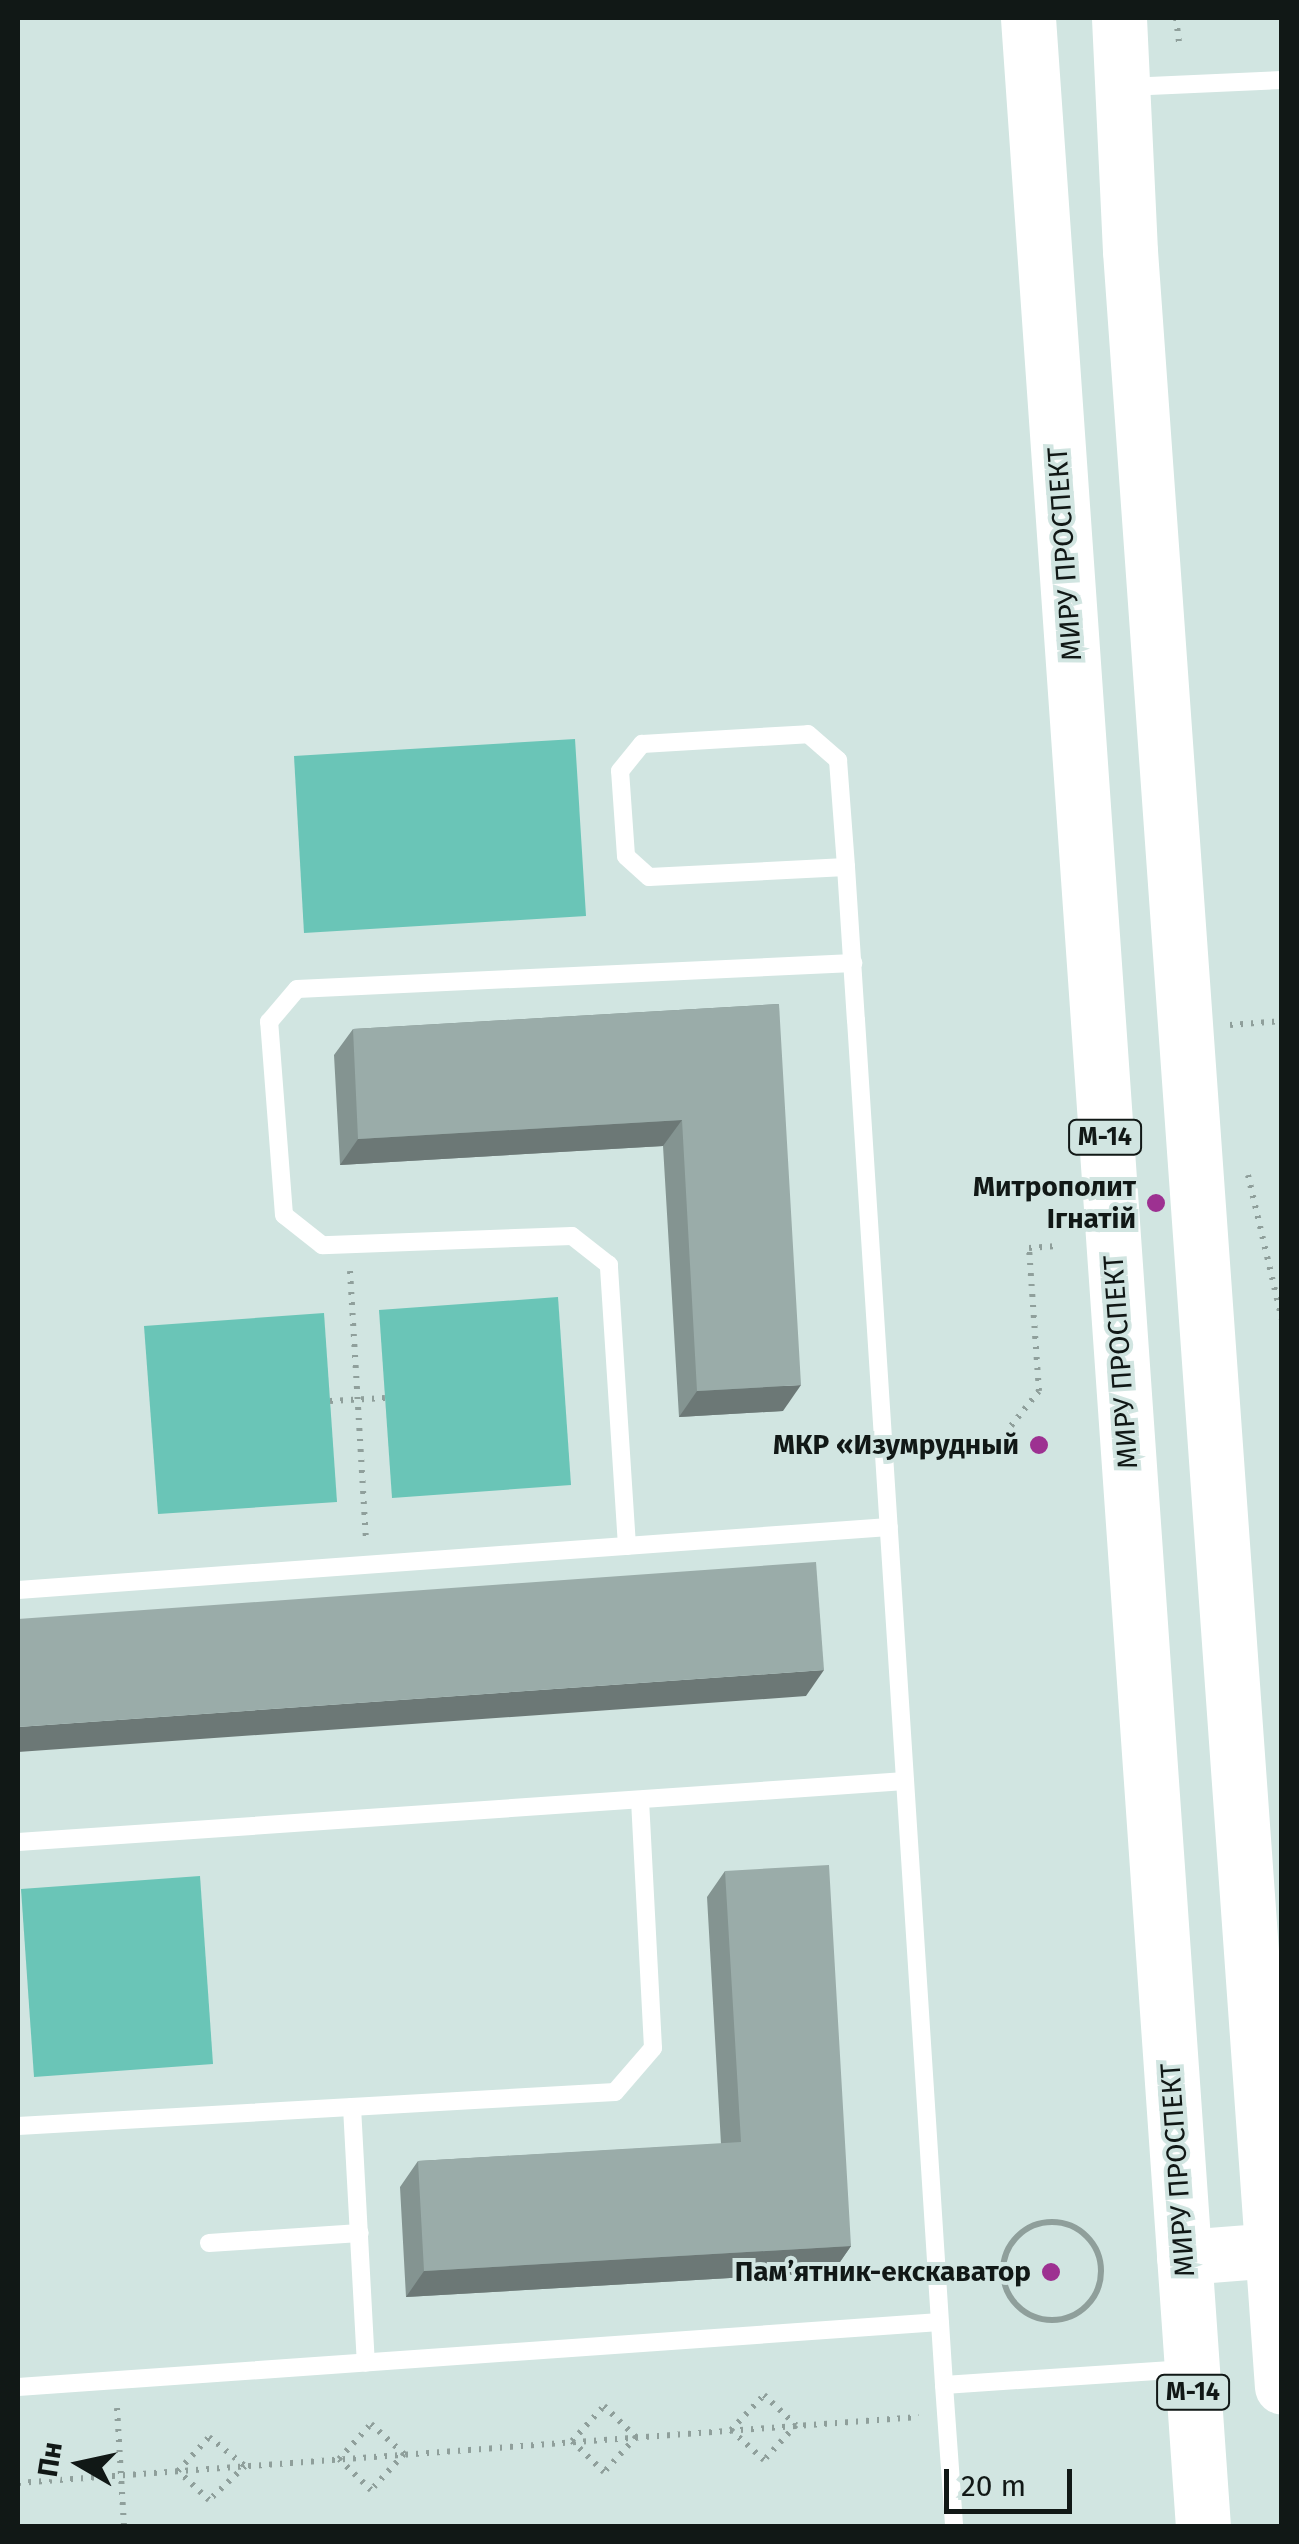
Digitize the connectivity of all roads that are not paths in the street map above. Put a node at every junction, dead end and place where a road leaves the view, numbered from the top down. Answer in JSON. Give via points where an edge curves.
{"nodes":[{"id":1,"x":1028,"y":18,"type":"edge"},
{"id":2,"x":1119,"y":18,"type":"edge"},
{"id":3,"x":1282,"y":80,"type":"edge"},
{"id":4,"x":1121,"y":88,"type":"junction"},
{"id":5,"x":846,"y":867,"type":"junction"},
{"id":6,"x":852,"y":963,"type":"junction"},
{"id":7,"x":889,"y":1527,"type":"junction"},
{"id":8,"x":627,"y":1546,"type":"junction"},
{"id":9,"x":18,"y":1590,"type":"edge"},
{"id":10,"x":906,"y":1781,"type":"junction"},
{"id":11,"x":640,"y":1800,"type":"junction"},
{"id":12,"x":18,"y":1842,"type":"edge"},
{"id":13,"x":352,"y":2108,"type":"junction"},
{"id":14,"x":18,"y":2126,"type":"edge"},
{"id":15,"x":360,"y":2233,"type":"junction"},
{"id":16,"x":209,"y":2243,"type":"dead end"},
{"id":17,"x":1184,"y":2257,"type":"junction"},
{"id":18,"x":1276,"y":2271,"type":"edge"},
{"id":19,"x":940,"y":2322,"type":"junction"},
{"id":20,"x":366,"y":2363,"type":"junction"},
{"id":21,"x":1192,"y":2369,"type":"junction"},
{"id":22,"x":944,"y":2385,"type":"junction"},
{"id":23,"x":18,"y":2387,"type":"edge"},
{"id":24,"x":1282,"y":2387,"type":"edge"},
{"id":25,"x":954,"y":2526,"type":"edge"},
{"id":26,"x":1203,"y":2526,"type":"edge"}],
"edges":[{"from":1,"to":17,"type":"highway","name":"МИРУ ПРОСПЕКТ","number":"М-14"},
{"from":2,"to":4,"type":"highway"},
{"from":3,"to":4,"type":"lane"},
{"from":4,"to":18,"type":"highway"},
{"from":5,"to":5,"type":"lane","via":[[838,760],[808,734],[642,744],[620,771],[626,856],[649,877]]},
{"from":5,"to":6,"type":"lane"},
{"from":6,"to":7,"type":"lane"},
{"from":6,"to":8,"type":"lane","via":[[298,988],[269,1022],[284,1215],[322,1245],[572,1236],[609,1266]]},
{"from":7,"to":8,"type":"lane"},
{"from":7,"to":10,"type":"lane"},
{"from":8,"to":9,"type":"lane"},
{"from":10,"to":11,"type":"lane"},
{"from":10,"to":19,"type":"lane"},
{"from":11,"to":12,"type":"lane"},
{"from":11,"to":13,"type":"lane","via":[[653,2048],[615,2092]]},
{"from":13,"to":14,"type":"lane"},
{"from":13,"to":15,"type":"lane"},
{"from":15,"to":16,"type":"lane"},
{"from":15,"to":20,"type":"lane"},
{"from":17,"to":18,"type":"highway"},
{"from":17,"to":21,"type":"highway","name":"МИРУ ПРОСПЕКТ","number":"М-14"},
{"from":18,"to":24,"type":"highway"},
{"from":19,"to":20,"type":"lane"},
{"from":19,"to":22,"type":"lane"},
{"from":20,"to":23,"type":"lane"},
{"from":21,"to":22,"type":"lane"},
{"from":21,"to":26,"type":"highway","name":"МИРУ ПРОСПЕКТ","number":"М-14"},
{"from":22,"to":25,"type":"lane"}]}
